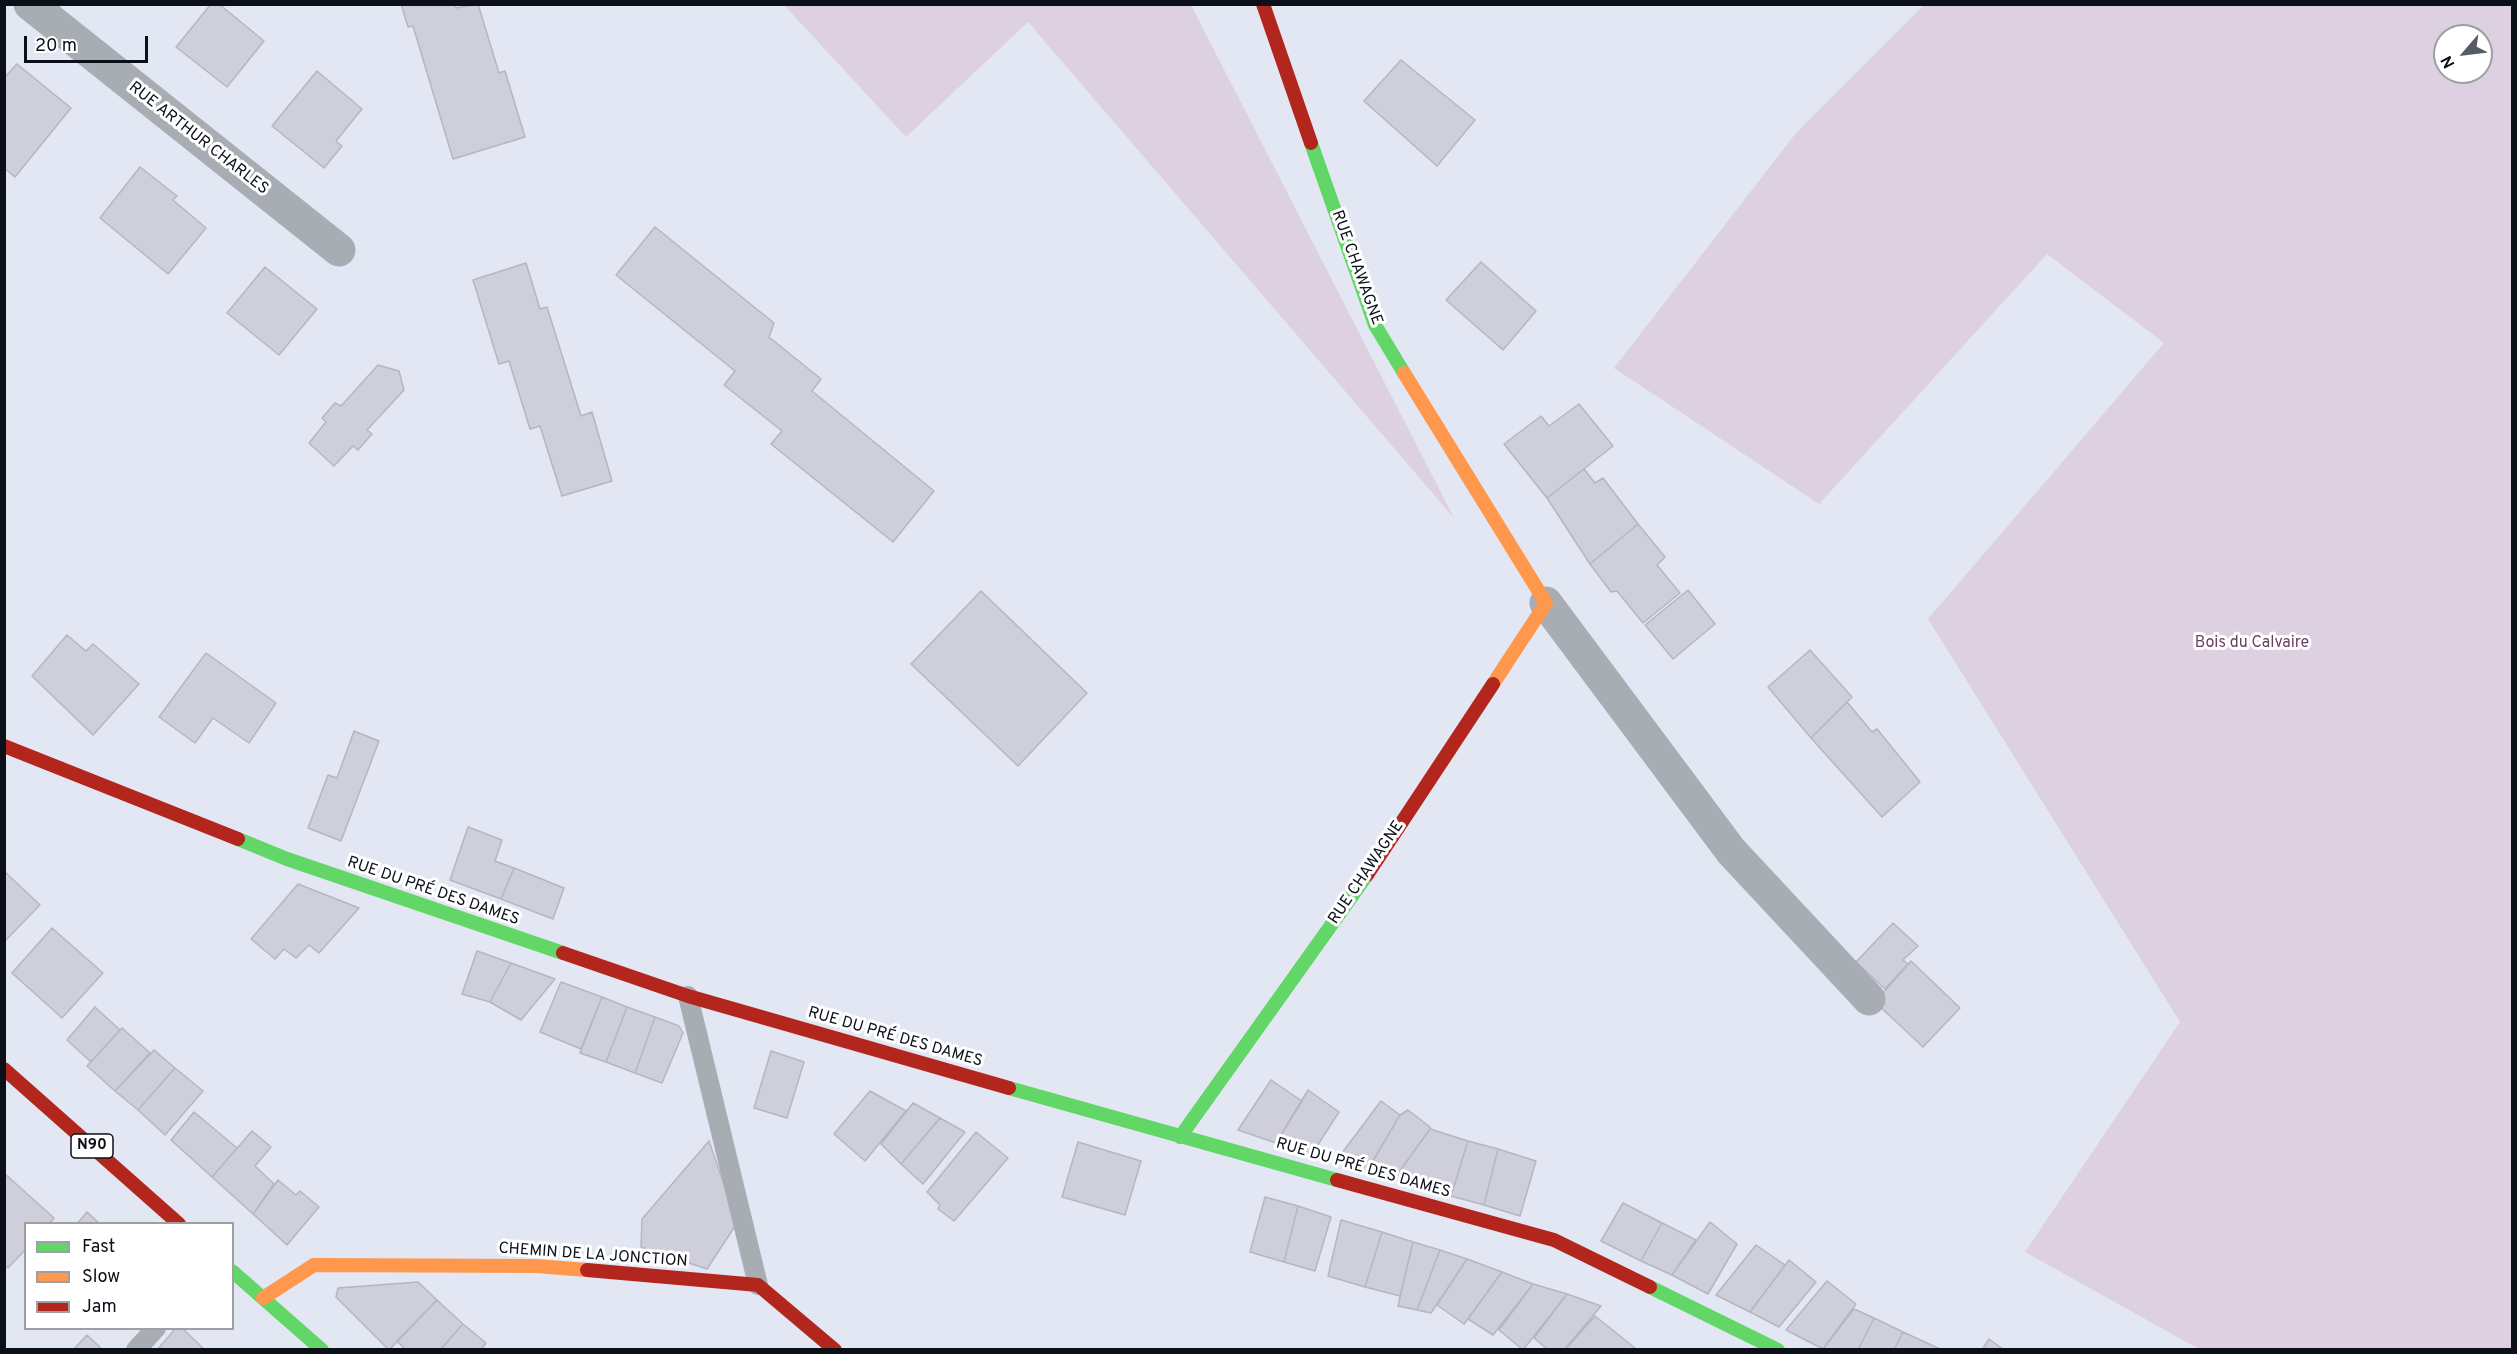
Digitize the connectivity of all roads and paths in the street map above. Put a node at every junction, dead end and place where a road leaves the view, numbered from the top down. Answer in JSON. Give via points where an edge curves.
{"nodes":[{"id":1,"x":30,"y":4,"type":"edge"},
{"id":2,"x":1263,"y":4,"type":"edge"},
{"id":3,"x":339,"y":250,"type":"dead end"},
{"id":4,"x":1546,"y":603,"type":"junction"},
{"id":5,"x":4,"y":746,"type":"edge"},
{"id":6,"x":688,"y":996,"type":"junction"},
{"id":7,"x":1869,"y":999,"type":"dead end"},
{"id":8,"x":4,"y":1069,"type":"edge"},
{"id":9,"x":1180,"y":1137,"type":"junction"},
{"id":10,"x":177,"y":1222,"type":"edge"},
{"id":11,"x":234,"y":1273,"type":"edge"},
{"id":12,"x":758,"y":1285,"type":"junction"},
{"id":13,"x":263,"y":1298,"type":"junction"},
{"id":14,"x":155,"y":1330,"type":"edge"},
{"id":15,"x":136,"y":1350,"type":"edge"},
{"id":16,"x":322,"y":1350,"type":"edge"},
{"id":17,"x":835,"y":1350,"type":"edge"},
{"id":18,"x":1778,"y":1350,"type":"edge"}],
"edges":[{"from":1,"to":3,"type":"street","name":"RUE ARTHUR CHARLES"},
{"from":2,"to":4,"type":"street","name":"RUE CHAWAGNE","via":[[1375,325]]},
{"from":4,"to":7,"type":"street","name":"RUE CHAWAGNE","via":[[1731,851]]},
{"from":4,"to":9,"type":"street","name":"RUE CHAWAGNE","via":[[1349,902]]},
{"from":5,"to":6,"type":"street","name":"RUE DU PRÉ DES DAMES","via":[[287,859]]},
{"from":6,"to":9,"type":"street","name":"RUE DU PRÉ DES DAMES"},
{"from":6,"to":12,"type":"lane"},
{"from":8,"to":10,"type":"street","number":"N90"},
{"from":9,"to":18,"type":"street","name":"RUE DU PRÉ DES DAMES","via":[[1554,1240]]},
{"from":11,"to":13,"type":"street"},
{"from":12,"to":13,"type":"street","name":"CHEMIN DE LA JONCTION","via":[[536,1266],[314,1265]]},
{"from":12,"to":17,"type":"street"},
{"from":13,"to":16,"type":"street"},
{"from":14,"to":15,"type":"lane"}]}
